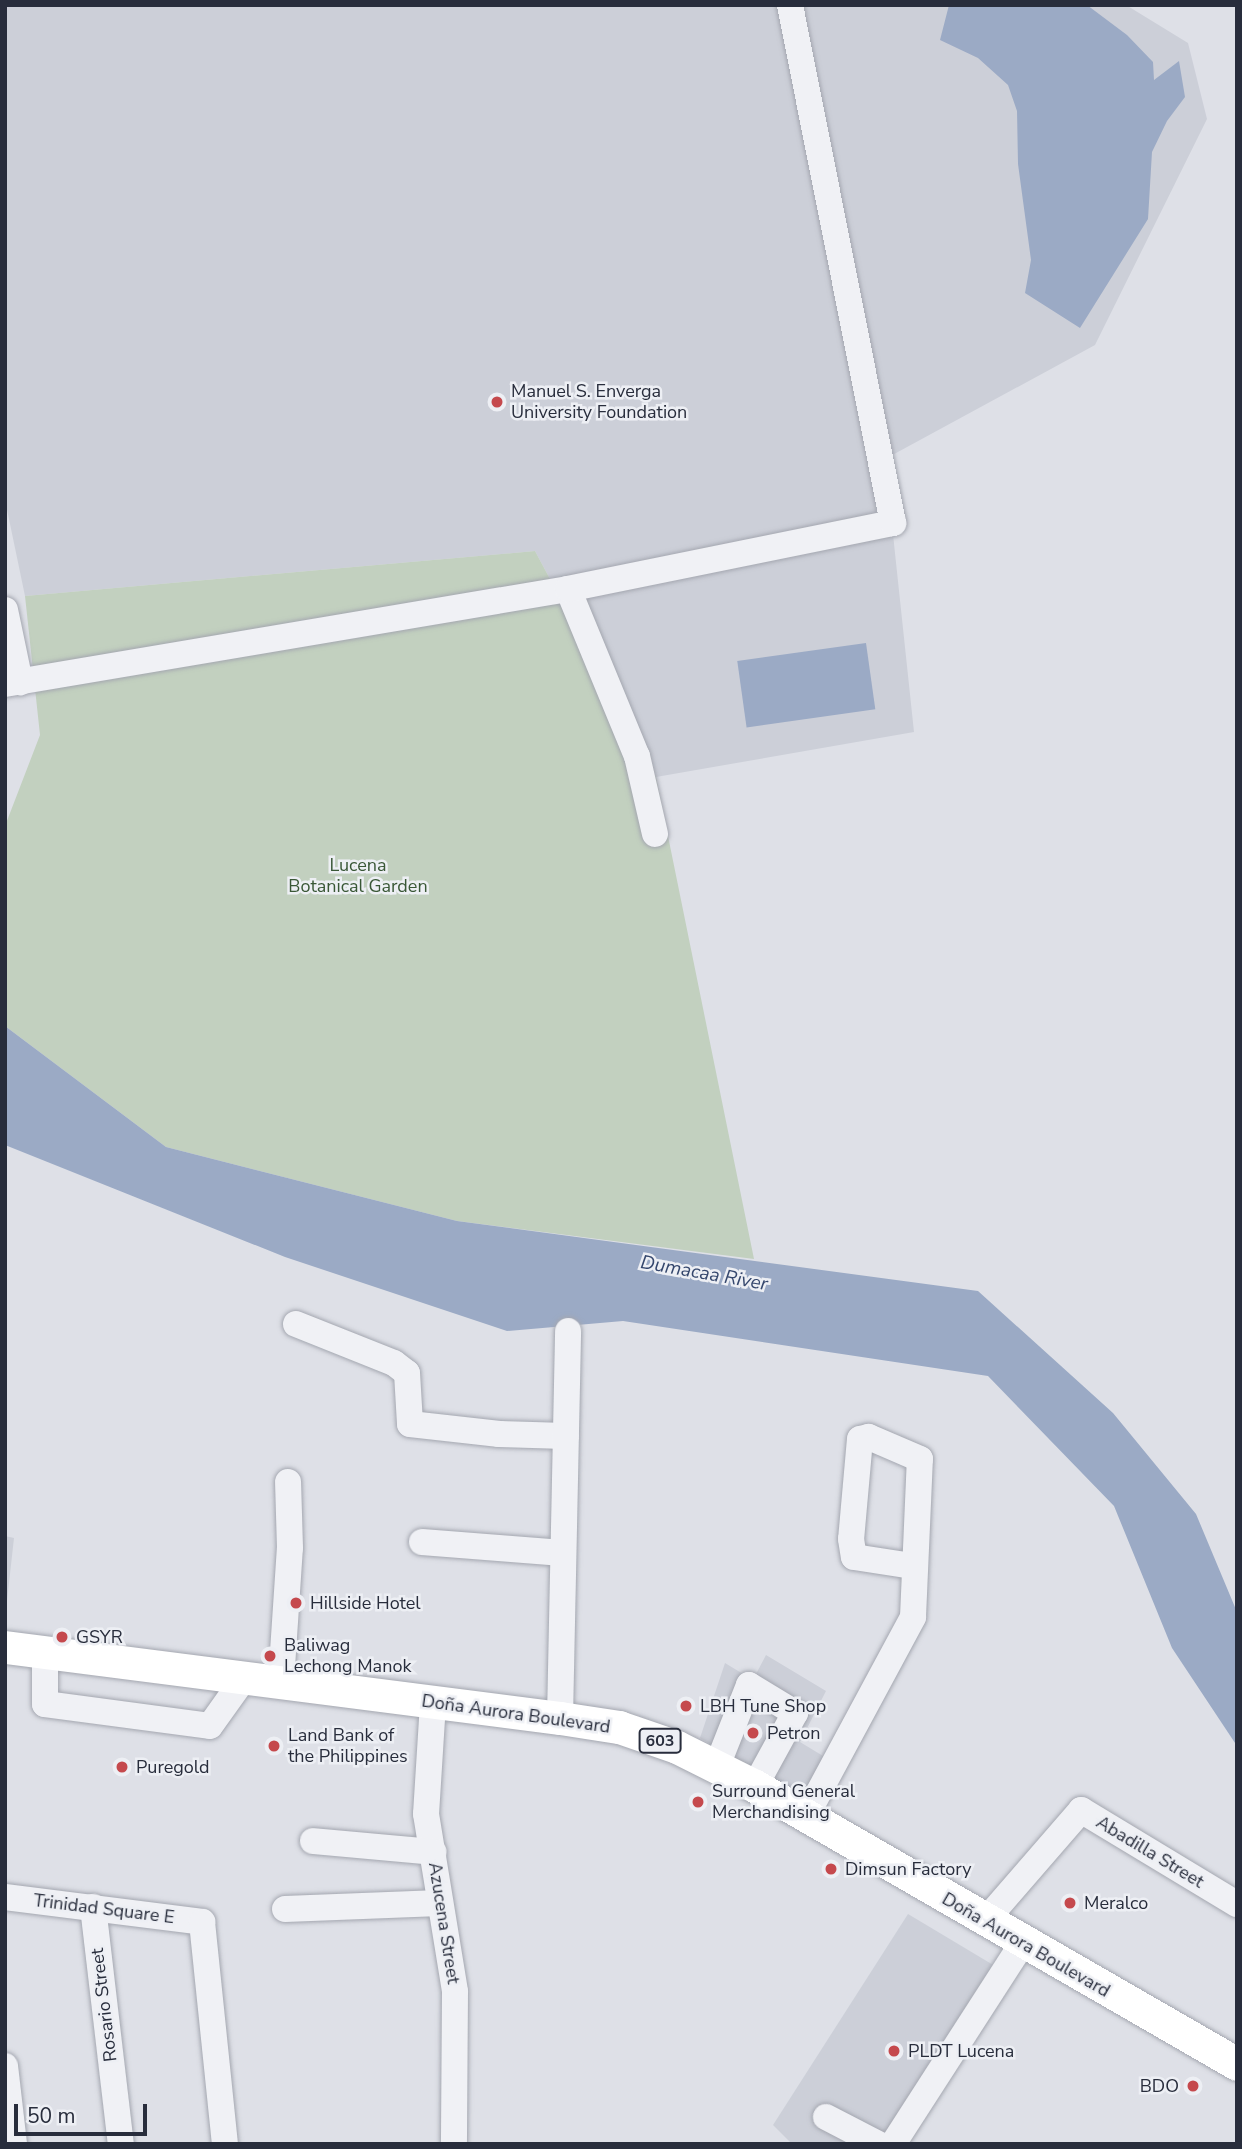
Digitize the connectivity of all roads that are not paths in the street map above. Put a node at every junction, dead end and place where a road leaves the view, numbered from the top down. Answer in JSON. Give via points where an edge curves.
{"nodes":[{"id":1,"x":790,"y":5,"type":"edge"},
{"id":2,"x":568,"y":589,"type":"junction"},
{"id":3,"x":5,"y":610,"type":"edge"},
{"id":4,"x":13,"y":683,"type":"edge"},
{"id":5,"x":655,"y":834,"type":"dead end"},
{"id":6,"x":296,"y":1324,"type":"dead end"},
{"id":7,"x":568,"y":1331,"type":"dead end"},
{"id":8,"x":566,"y":1436,"type":"junction"},
{"id":9,"x":288,"y":1482,"type":"dead end"},
{"id":10,"x":422,"y":1542,"type":"dead end"},
{"id":11,"x":563,"y":1553,"type":"junction"},
{"id":12,"x":912,"y":1566,"type":"junction"},
{"id":13,"x":5,"y":1647,"type":"edge"},
{"id":14,"x":46,"y":1652,"type":"junction"},
{"id":15,"x":245,"y":1677,"type":"junction"},
{"id":16,"x":281,"y":1682,"type":"junction"},
{"id":17,"x":433,"y":1703,"type":"junction"},
{"id":18,"x":560,"y":1718,"type":"junction"},
{"id":19,"x":717,"y":1766,"type":"junction"},
{"id":20,"x":755,"y":1786,"type":"junction"},
{"id":21,"x":806,"y":1816,"type":"junction"},
{"id":22,"x":313,"y":1841,"type":"dead end"},
{"id":23,"x":433,"y":1852,"type":"junction"},
{"id":24,"x":5,"y":1898,"type":"edge"},
{"id":25,"x":440,"y":1903,"type":"junction"},
{"id":26,"x":1237,"y":1904,"type":"edge"},
{"id":27,"x":93,"y":1907,"type":"junction"},
{"id":28,"x":285,"y":1909,"type":"dead end"},
{"id":29,"x":985,"y":1922,"type":"junction"},
{"id":30,"x":1023,"y":1942,"type":"junction"},
{"id":31,"x":1237,"y":2064,"type":"edge"},
{"id":32,"x":5,"y":2066,"type":"edge"},
{"id":33,"x":826,"y":2117,"type":"dead end"},
{"id":34,"x":14,"y":2144,"type":"edge"},
{"id":35,"x":121,"y":2144,"type":"edge"},
{"id":36,"x":225,"y":2144,"type":"edge"},
{"id":37,"x":454,"y":2144,"type":"edge"},
{"id":38,"x":878,"y":2144,"type":"edge"},
{"id":39,"x":893,"y":2144,"type":"edge"}],
"edges":[{"from":1,"to":2,"type":"street","via":[[893,523]]},
{"from":2,"to":4,"type":"street"},
{"from":2,"to":5,"type":"street","via":[[637,756]]},
{"from":3,"to":4,"type":"street"},
{"from":6,"to":8,"type":"street","via":[[394,1363],[407,1373],[410,1424]]},
{"from":7,"to":8,"type":"street"},
{"from":8,"to":11,"type":"street"},
{"from":9,"to":16,"type":"street","via":[[290,1548]]},
{"from":10,"to":11,"type":"street"},
{"from":11,"to":18,"type":"street"},
{"from":12,"to":12,"type":"street","via":[[919,1459],[869,1437],[860,1439],[851,1539],[854,1557]]},
{"from":12,"to":21,"type":"street","via":[[912,1617]]},
{"from":13,"to":14,"type":"main road","name":"Doña Aurora Boulevard","number":"603"},
{"from":14,"to":15,"type":"main road","name":"Doña Aurora Boulevard","number":"603"},
{"from":14,"to":15,"type":"street","via":[[45,1704],[210,1726]]},
{"from":15,"to":16,"type":"main road","name":"Doña Aurora Boulevard","number":"603"},
{"from":16,"to":17,"type":"main road","name":"Doña Aurora Boulevard","number":"603"},
{"from":17,"to":18,"type":"main road","name":"Doña Aurora Boulevard","number":"603"},
{"from":17,"to":23,"type":"street","name":"Azucena Street","via":[[426,1814]]},
{"from":18,"to":19,"type":"main road","name":"Doña Aurora Boulevard","number":"603","via":[[619,1727]]},
{"from":19,"to":20,"type":"main road","name":"Doña Aurora Boulevard","number":"603"},
{"from":19,"to":20,"type":"street","via":[[749,1685],[795,1713]]},
{"from":20,"to":21,"type":"main road","name":"Doña Aurora Boulevard","number":"603"},
{"from":21,"to":29,"type":"main road","name":"Doña Aurora Boulevard","number":"603"},
{"from":22,"to":23,"type":"street"},
{"from":23,"to":25,"type":"street","name":"Azucena Street"},
{"from":24,"to":27,"type":"street","name":"Trinidad Square E"},
{"from":25,"to":28,"type":"street"},
{"from":25,"to":37,"type":"street","name":"Azucena Street","via":[[454,1993]]},
{"from":26,"to":29,"type":"street","name":"Abadilla Street","via":[[1081,1810]]},
{"from":27,"to":35,"type":"street","name":"Rosario Street"},
{"from":27,"to":36,"type":"street","name":"Trinidad Square E","via":[[202,1922]]},
{"from":29,"to":30,"type":"main road","name":"Doña Aurora Boulevard","number":"603"},
{"from":30,"to":31,"type":"main road","name":"Doña Aurora Boulevard","number":"603"},
{"from":30,"to":39,"type":"street"},
{"from":32,"to":34,"type":"street"},
{"from":33,"to":38,"type":"street"}]}
